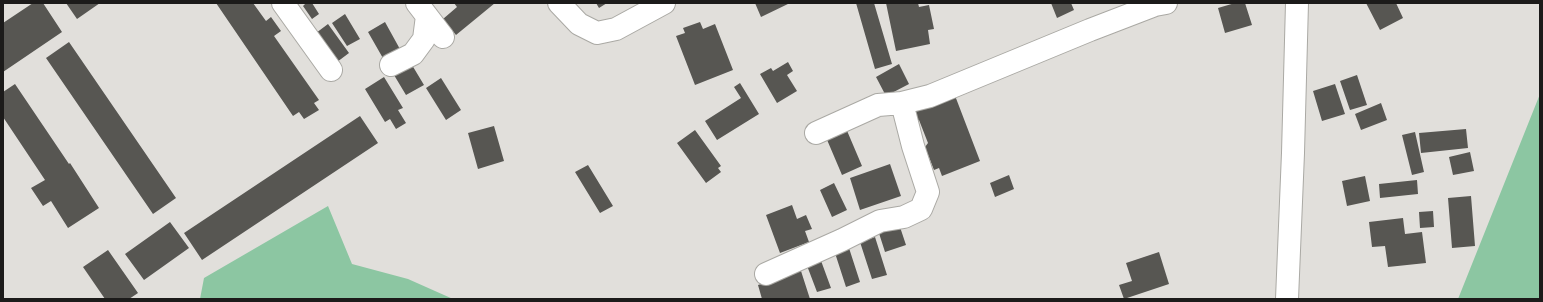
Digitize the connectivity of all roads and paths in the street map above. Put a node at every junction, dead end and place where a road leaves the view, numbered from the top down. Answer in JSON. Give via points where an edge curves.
{"nodes":[{"id":1,"x":283,"y":3,"type":"edge"},
{"id":2,"x":559,"y":3,"type":"edge"},
{"id":3,"x":664,"y":3,"type":"edge"},
{"id":4,"x":1166,"y":3,"type":"edge"},
{"id":5,"x":1297,"y":3,"type":"edge"},
{"id":6,"x":422,"y":10,"type":"edge"},
{"id":7,"x":443,"y":38,"type":"dead end"},
{"id":8,"x":391,"y":65,"type":"dead end"},
{"id":9,"x":331,"y":70,"type":"dead end"},
{"id":10,"x":902,"y":103,"type":"junction"},
{"id":11,"x":816,"y":133,"type":"dead end"},
{"id":12,"x":766,"y":274,"type":"dead end"},
{"id":13,"x":1287,"y":299,"type":"edge"}],
"edges":[{"from":1,"to":9,"type":"street"},
{"from":2,"to":3,"type":"street","via":[[579,24],[597,33],[616,30]]},
{"from":4,"to":10,"type":"street","via":[[1090,30],[930,96]]},
{"from":5,"to":13,"type":"street"},
{"from":6,"to":7,"type":"street"},
{"from":6,"to":8,"type":"street","via":[[424,39],[412,54]]},
{"from":10,"to":11,"type":"street","via":[[878,105]]},
{"from":10,"to":12,"type":"street","via":[[928,192],[921,209],[904,217],[880,221]]}]}
